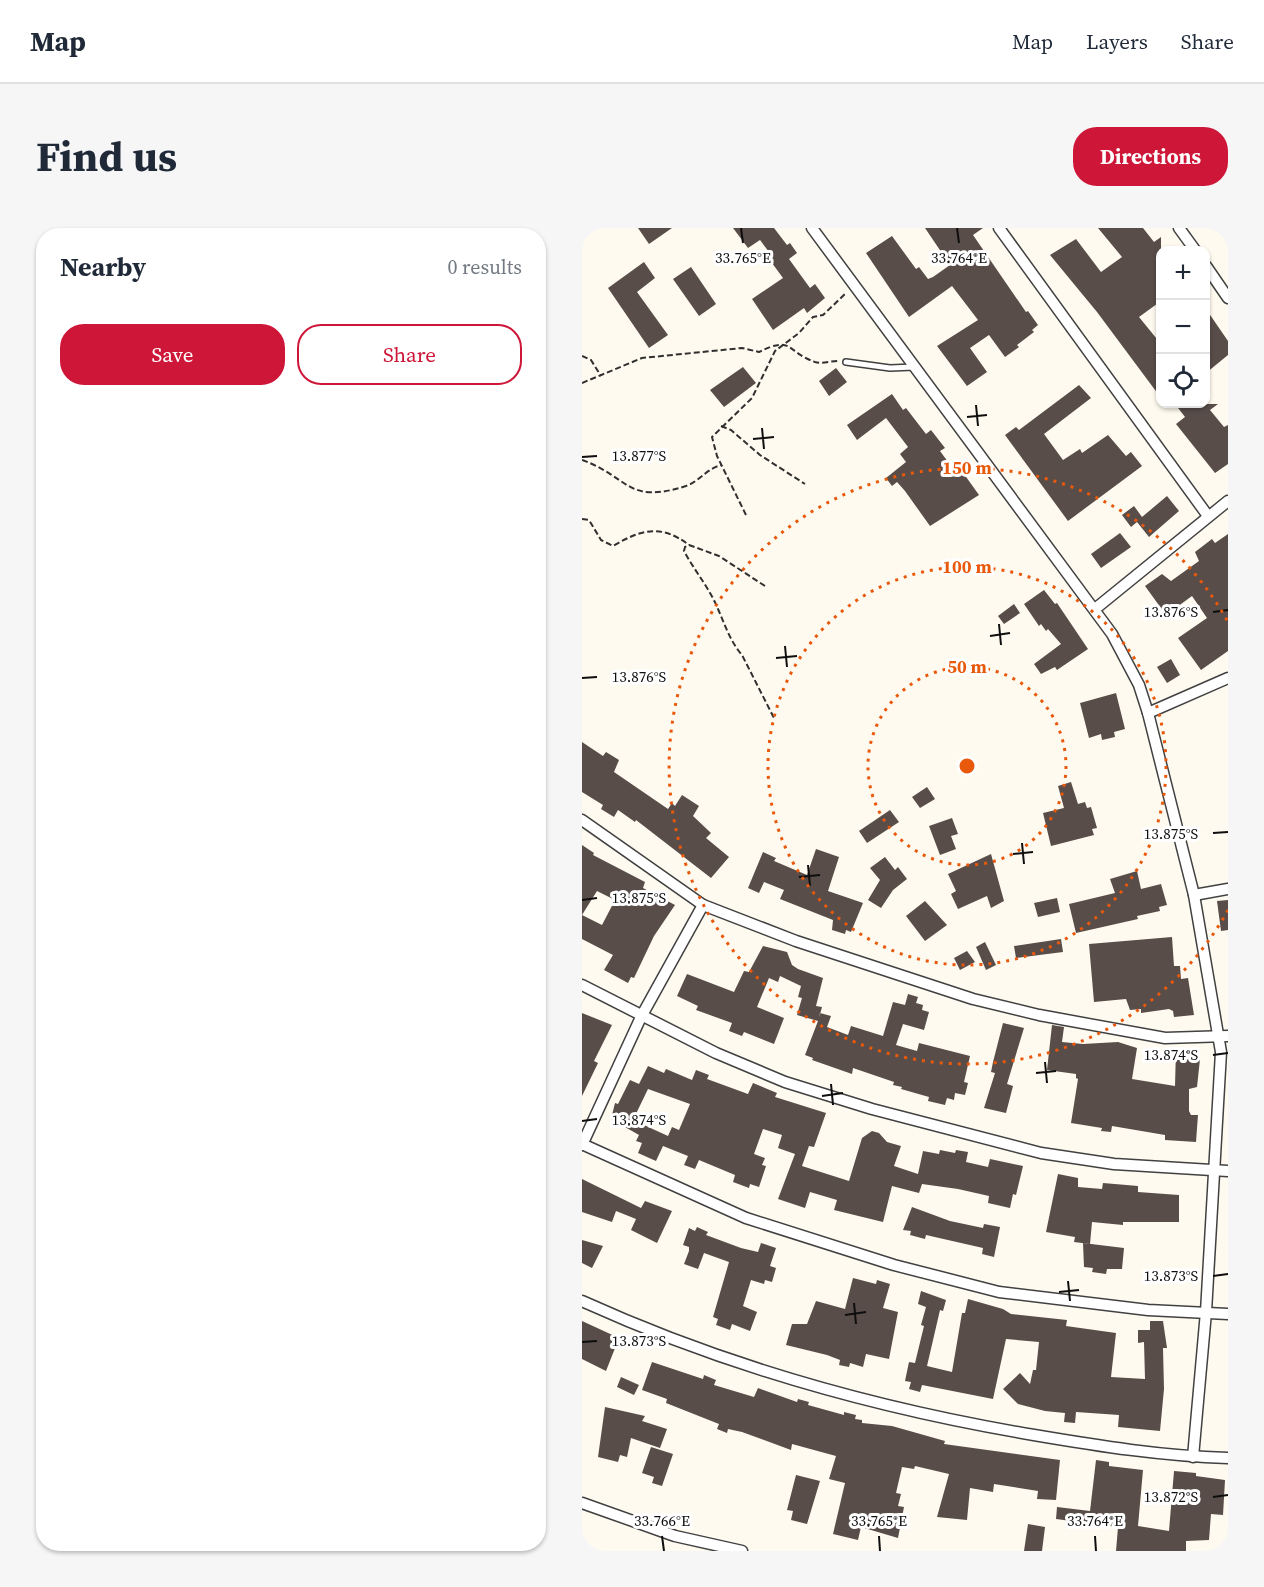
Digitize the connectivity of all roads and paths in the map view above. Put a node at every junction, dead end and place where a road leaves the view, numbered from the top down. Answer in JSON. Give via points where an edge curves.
{"nodes":[{"id":1,"x":812,"y":228,"type":"edge"},
{"id":2,"x":999,"y":228,"type":"edge"},
{"id":3,"x":1179,"y":228,"type":"edge"},
{"id":4,"x":1192,"y":246,"type":"edge"},
{"id":5,"x":1210,"y":272,"type":"edge"},
{"id":6,"x":855,"y":287,"type":"junction"},
{"id":7,"x":1228,"y":298,"type":"edge"},
{"id":8,"x":783,"y":345,"type":"junction"},
{"id":9,"x":582,"y":356,"type":"edge"},
{"id":10,"x":846,"y":362,"type":"joint"},
{"id":11,"x":914,"y":367,"type":"junction"},
{"id":12,"x":601,"y":376,"type":"junction"},
{"id":13,"x":582,"y":383,"type":"edge"},
{"id":14,"x":721,"y":426,"type":"junction"},
{"id":15,"x":582,"y":460,"type":"edge"},
{"id":16,"x":722,"y":465,"type":"junction"},
{"id":17,"x":806,"y":484,"type":"dead end"},
{"id":18,"x":1228,"y":501,"type":"edge"},
{"id":19,"x":746,"y":515,"type":"dead end"},
{"id":20,"x":1208,"y":516,"type":"junction"},
{"id":21,"x":582,"y":519,"type":"edge"},
{"id":22,"x":689,"y":545,"type":"junction"},
{"id":23,"x":765,"y":586,"type":"dead end"},
{"id":24,"x":1095,"y":609,"type":"junction"},
{"id":25,"x":1228,"y":678,"type":"edge"},
{"id":26,"x":1148,"y":713,"type":"junction"},
{"id":27,"x":775,"y":720,"type":"dead end"},
{"id":28,"x":582,"y":820,"type":"edge"},
{"id":29,"x":1228,"y":889,"type":"edge"},
{"id":30,"x":1194,"y":895,"type":"junction"},
{"id":31,"x":703,"y":905,"type":"junction"},
{"id":32,"x":582,"y":985,"type":"edge"},
{"id":33,"x":641,"y":1017,"type":"junction"},
{"id":34,"x":1224,"y":1036,"type":"edge"},
{"id":35,"x":582,"y":1145,"type":"edge"},
{"id":36,"x":1214,"y":1170,"type":"junction"},
{"id":37,"x":1228,"y":1170,"type":"edge"},
{"id":38,"x":582,"y":1301,"type":"edge"},
{"id":39,"x":1206,"y":1312,"type":"junction"},
{"id":40,"x":1228,"y":1314,"type":"edge"},
{"id":41,"x":1193,"y":1457,"type":"junction"},
{"id":42,"x":1228,"y":1458,"type":"edge"},
{"id":43,"x":582,"y":1503,"type":"edge"},
{"id":44,"x":742,"y":1551,"type":"edge"}],
"edges":[{"from":1,"to":6,"type":"street"},
{"from":2,"to":20,"type":"street"},
{"from":3,"to":4,"type":"street"},
{"from":5,"to":7,"type":"street"},
{"from":6,"to":8,"type":"path"},
{"from":6,"to":11,"type":"street"},
{"from":8,"to":10,"type":"path","via":[[815,362]]},
{"from":8,"to":12,"type":"path","via":[[774,344],[759,352],[738,348],[642,358]]},
{"from":8,"to":14,"type":"path","via":[[770,356],[752,398]]},
{"from":9,"to":12,"type":"path","via":[[591,360]]},
{"from":10,"to":11,"type":"lane"},
{"from":11,"to":24,"type":"street"},
{"from":12,"to":13,"type":"path"},
{"from":14,"to":16,"type":"path","via":[[710,440]]},
{"from":14,"to":17,"type":"path"},
{"from":15,"to":16,"type":"path","via":[[645,493],[690,484]]},
{"from":16,"to":19,"type":"path"},
{"from":18,"to":20,"type":"street"},
{"from":20,"to":24,"type":"street"},
{"from":21,"to":22,"type":"path","via":[[589,520],[602,540],[613,546],[662,531]]},
{"from":22,"to":23,"type":"path","via":[[720,556]]},
{"from":22,"to":27,"type":"path","via":[[684,551]]},
{"from":24,"to":26,"type":"street","via":[[1127,659]]},
{"from":25,"to":26,"type":"street"},
{"from":26,"to":30,"type":"street"},
{"from":28,"to":31,"type":"street"},
{"from":29,"to":30,"type":"street"},
{"from":30,"to":34,"type":"street"},
{"from":31,"to":33,"type":"street"},
{"from":31,"to":34,"type":"street","via":[[796,941],[973,999],[1128,1033],[1165,1038]]},
{"from":32,"to":33,"type":"street"},
{"from":33,"to":35,"type":"street"},
{"from":33,"to":36,"type":"street","via":[[786,1082],[939,1128],[1051,1155],[1114,1164]]},
{"from":34,"to":36,"type":"street"},
{"from":35,"to":39,"type":"street","via":[[746,1218],[894,1265],[999,1292],[1148,1310]]},
{"from":36,"to":37,"type":"street"},
{"from":36,"to":39,"type":"street"},
{"from":38,"to":41,"type":"street","via":[[679,1342],[903,1411],[1117,1449]]},
{"from":39,"to":40,"type":"street"},
{"from":39,"to":41,"type":"street"},
{"from":41,"to":42,"type":"street"},
{"from":43,"to":44,"type":"street","via":[[675,1536]]}]}
